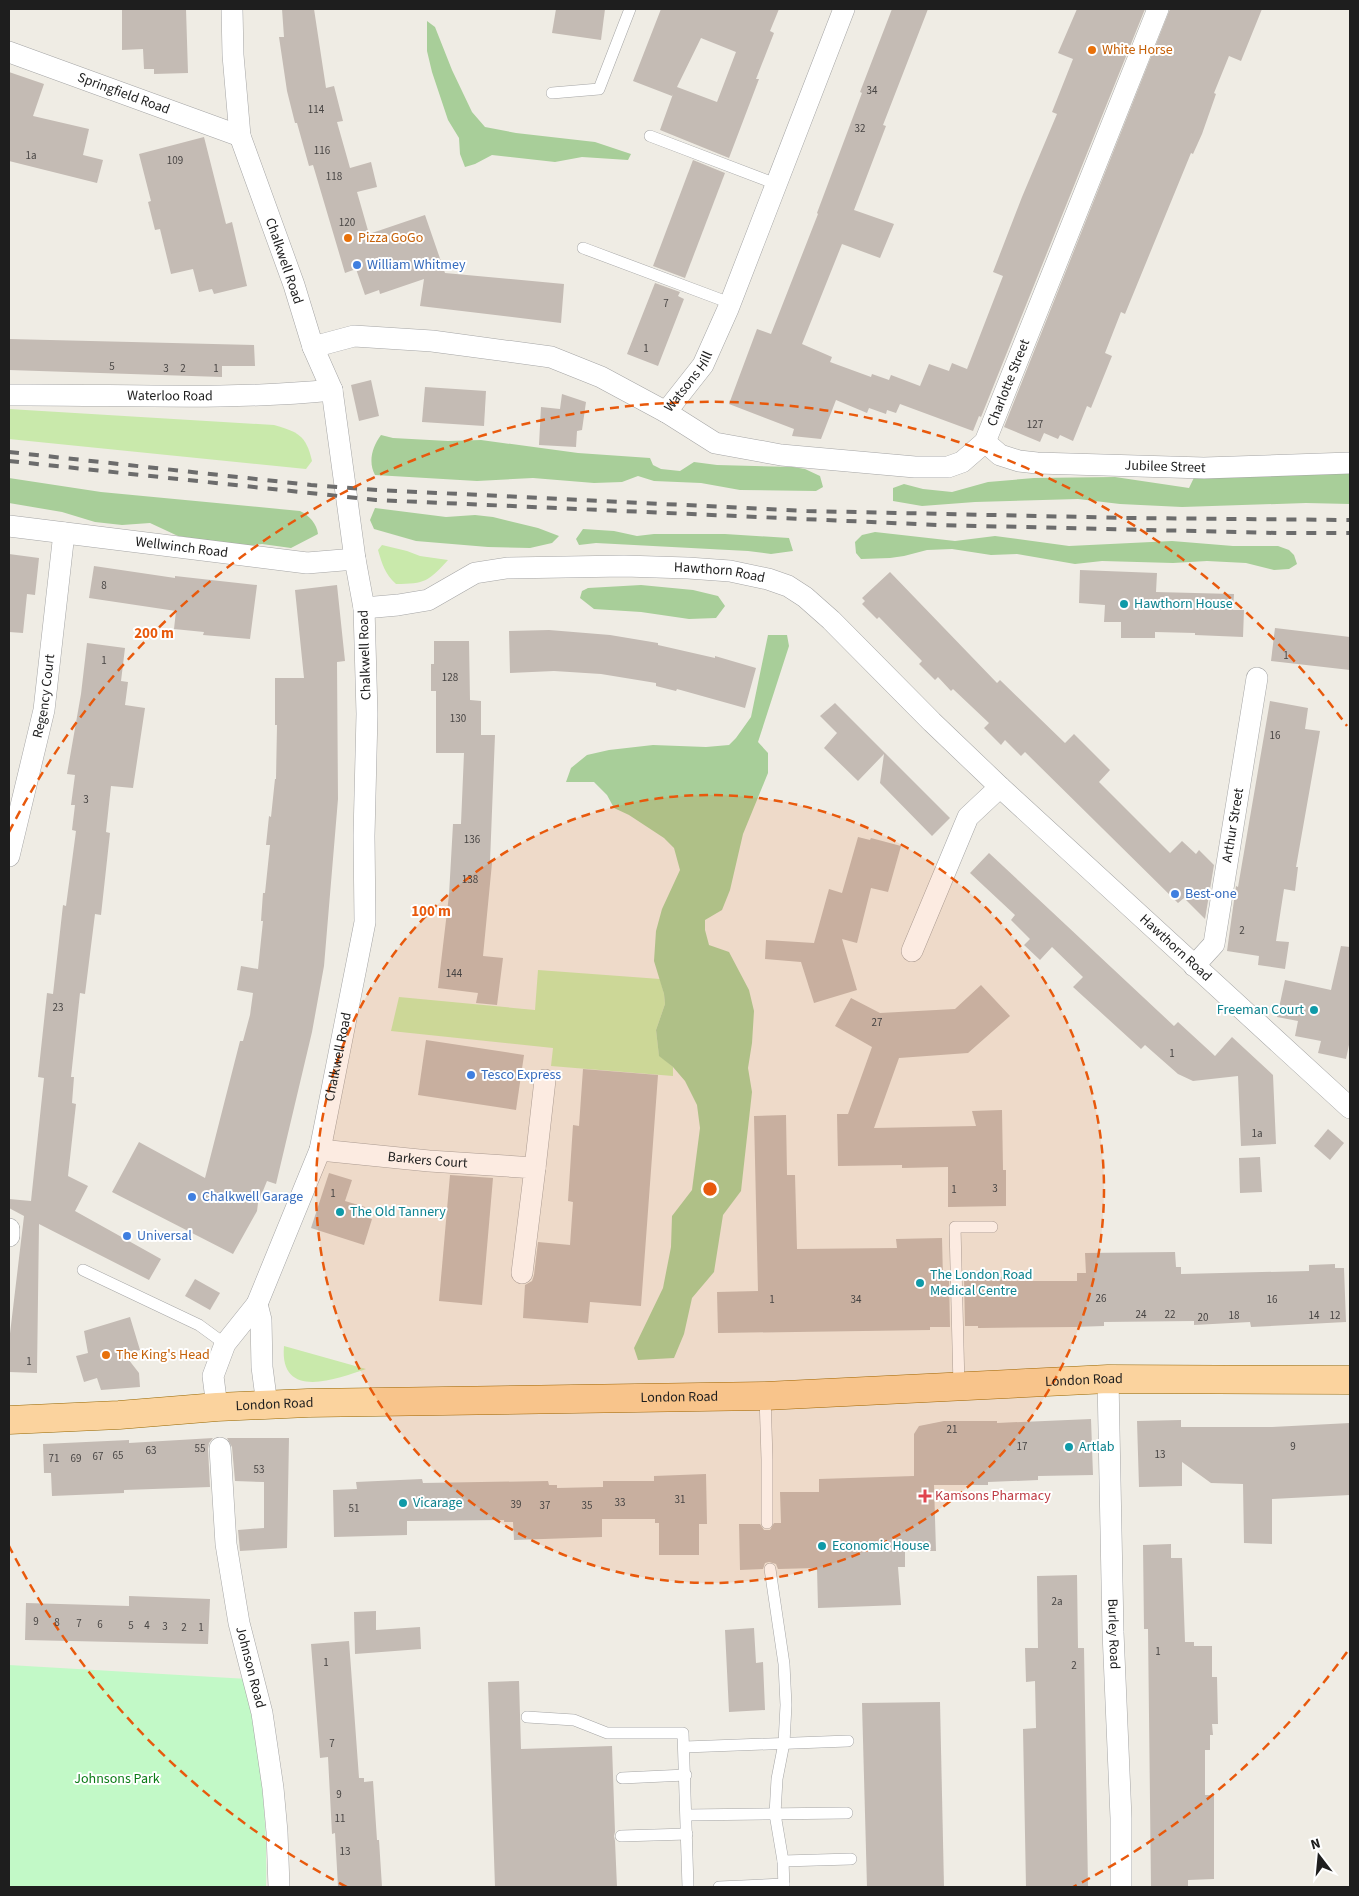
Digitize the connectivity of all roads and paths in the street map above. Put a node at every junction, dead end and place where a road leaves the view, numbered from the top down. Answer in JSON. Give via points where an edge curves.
{"nodes":[{"id":1,"x":232,"y":9,"type":"edge"},
{"id":2,"x":630,"y":9,"type":"edge"},
{"id":3,"x":844,"y":9,"type":"edge"},
{"id":4,"x":1158,"y":9,"type":"edge"},
{"id":5,"x":9,"y":52,"type":"edge"},
{"id":6,"x":552,"y":93,"type":"dead end"},
{"id":7,"x":240,"y":136,"type":"junction"},
{"id":8,"x":650,"y":136,"type":"dead end"},
{"id":9,"x":776,"y":184,"type":"junction"},
{"id":10,"x":583,"y":248,"type":"dead end"},
{"id":11,"x":730,"y":303,"type":"junction"},
{"id":12,"x":313,"y":347,"type":"junction"},
{"id":13,"x":332,"y":390,"type":"junction"},
{"id":14,"x":9,"y":395,"type":"edge"},
{"id":15,"x":666,"y":412,"type":"junction"},
{"id":16,"x":985,"y":442,"type":"junction"},
{"id":17,"x":1350,"y":463,"type":"edge"},
{"id":18,"x":9,"y":526,"type":"edge"},
{"id":19,"x":64,"y":532,"type":"junction"},
{"id":20,"x":355,"y":559,"type":"junction"},
{"id":21,"x":364,"y":608,"type":"junction"},
{"id":22,"x":1257,"y":678,"type":"dead end"},
{"id":23,"x":1000,"y":787,"type":"junction"},
{"id":24,"x":9,"y":856,"type":"edge"},
{"id":25,"x":912,"y":951,"type":"dead end"},
{"id":26,"x":1194,"y":966,"type":"junction"},
{"id":27,"x":545,"y":1080,"type":"dead end"},
{"id":28,"x":1350,"y":1108,"type":"edge"},
{"id":29,"x":320,"y":1150,"type":"junction"},
{"id":30,"x":535,"y":1168,"type":"junction"},
{"id":31,"x":992,"y":1227,"type":"dead end"},
{"id":32,"x":9,"y":1229,"type":"edge"},
{"id":33,"x":9,"y":1236,"type":"edge"},
{"id":34,"x":82,"y":1270,"type":"dead end"},
{"id":35,"x":522,"y":1274,"type":"dead end"},
{"id":36,"x":257,"y":1304,"type":"junction"},
{"id":37,"x":225,"y":1344,"type":"junction"},
{"id":38,"x":1108,"y":1379,"type":"junction"},
{"id":39,"x":1350,"y":1380,"type":"edge"},
{"id":40,"x":959,"y":1386,"type":"junction"},
{"id":41,"x":765,"y":1396,"type":"junction"},
{"id":42,"x":267,"y":1405,"type":"junction"},
{"id":43,"x":217,"y":1407,"type":"junction"},
{"id":44,"x":9,"y":1420,"type":"edge"},
{"id":45,"x":220,"y":1448,"type":"dead end"},
{"id":46,"x":767,"y":1524,"type":"dead end"},
{"id":47,"x":770,"y":1569,"type":"dead end"},
{"id":48,"x":527,"y":1717,"type":"dead end"},
{"id":49,"x":848,"y":1741,"type":"dead end"},
{"id":50,"x":784,"y":1743,"type":"junction"},
{"id":51,"x":685,"y":1747,"type":"junction"},
{"id":52,"x":686,"y":1775,"type":"junction"},
{"id":53,"x":622,"y":1778,"type":"dead end"},
{"id":54,"x":847,"y":1813,"type":"dead end"},
{"id":55,"x":775,"y":1814,"type":"junction"},
{"id":56,"x":687,"y":1815,"type":"junction"},
{"id":57,"x":687,"y":1834,"type":"junction"},
{"id":58,"x":621,"y":1836,"type":"dead end"},
{"id":59,"x":851,"y":1859,"type":"dead end"},
{"id":60,"x":783,"y":1861,"type":"junction"},
{"id":61,"x":784,"y":1886,"type":"edge"},
{"id":62,"x":279,"y":1887,"type":"edge"},
{"id":63,"x":688,"y":1887,"type":"edge"},
{"id":64,"x":719,"y":1887,"type":"edge"},
{"id":65,"x":1121,"y":1887,"type":"edge"}],
"edges":[{"from":1,"to":7,"type":"street","name":"Chalkwell Road"},
{"from":2,"to":6,"type":"lane","via":[[599,89]]},
{"from":3,"to":9,"type":"street","name":"Watsons Hill"},
{"from":4,"to":16,"type":"street","name":"Charlotte Street"},
{"from":5,"to":7,"type":"street","name":"Springfield Road"},
{"from":7,"to":12,"type":"street","name":"Chalkwell Road"},
{"from":8,"to":9,"type":"lane"},
{"from":9,"to":11,"type":"street","name":"Watsons Hill"},
{"from":10,"to":11,"type":"lane"},
{"from":11,"to":15,"type":"street","name":"Watsons Hill","via":[[703,365]]},
{"from":12,"to":13,"type":"street","name":"Chalkwell Road"},
{"from":12,"to":15,"type":"street","name":"Watsons Hill","via":[[354,336],[432,341],[551,357],[601,377]]},
{"from":13,"to":14,"type":"street","name":"Waterloo Road","via":[[298,394]]},
{"from":13,"to":20,"type":"street","name":"Chalkwell Road"},
{"from":15,"to":16,"type":"street","name":"Charlotte Street","via":[[715,443],[781,455],[879,465],[948,467],[962,462]]},
{"from":16,"to":17,"type":"street","name":"Jubilee Street","via":[[1000,456],[1037,463],[1204,468]]},
{"from":18,"to":19,"type":"street","name":"Wellwinch Road"},
{"from":19,"to":20,"type":"street","name":"Wellwinch Road","via":[[307,563]]},
{"from":19,"to":24,"type":"street","name":"Regency Court","via":[[44,710]]},
{"from":20,"to":21,"type":"street","name":"Chalkwell Road"},
{"from":21,"to":23,"type":"street","name":"Hawthorn Road","via":[[428,600],[475,573],[507,568],[688,568],[730,571],[768,579],[805,597],[831,620]]},
{"from":21,"to":29,"type":"street","name":"Chalkwell Road","via":[[367,714],[364,922]]},
{"from":22,"to":26,"type":"street","name":"Arthur Street","via":[[1214,944]]},
{"from":23,"to":25,"type":"street","via":[[968,817]]},
{"from":23,"to":26,"type":"street","name":"Hawthorn Road"},
{"from":26,"to":28,"type":"street","name":"Hawthorn Road"},
{"from":27,"to":30,"type":"street"},
{"from":29,"to":30,"type":"street","name":"Barkers Court"},
{"from":29,"to":36,"type":"street","name":"Chalkwell Road"},
{"from":30,"to":35,"type":"street"},
{"from":31,"to":40,"type":"lane","via":[[954,1227]]},
{"from":32,"to":33,"type":"street"},
{"from":34,"to":37,"type":"lane","via":[[199,1325]]},
{"from":36,"to":37,"type":"street","name":"Chalkwell Road"},
{"from":36,"to":42,"type":"street"},
{"from":37,"to":43,"type":"street","name":"Chalkwell Road","via":[[213,1376]]},
{"from":38,"to":39,"type":"main road","name":"London Road"},
{"from":38,"to":40,"type":"main road","name":"London Road"},
{"from":38,"to":65,"type":"street","name":"Burley Road"},
{"from":40,"to":41,"type":"main road","name":"London Road"},
{"from":41,"to":42,"type":"main road","name":"London Road"},
{"from":41,"to":46,"type":"lane"},
{"from":42,"to":43,"type":"main road","name":"London Road"},
{"from":43,"to":44,"type":"main road","name":"London Road"},
{"from":45,"to":62,"type":"street","name":"Johnson Road","via":[[226,1544],[239,1623],[262,1714],[273,1788]]},
{"from":47,"to":50,"type":"lane","via":[[784,1664]]},
{"from":48,"to":51,"type":"lane","via":[[574,1720],[607,1732],[684,1733]]},
{"from":49,"to":50,"type":"lane"},
{"from":50,"to":51,"type":"lane"},
{"from":50,"to":55,"type":"lane"},
{"from":51,"to":52,"type":"lane"},
{"from":52,"to":53,"type":"lane"},
{"from":52,"to":56,"type":"lane"},
{"from":54,"to":55,"type":"lane"},
{"from":55,"to":56,"type":"lane"},
{"from":55,"to":60,"type":"lane"},
{"from":56,"to":57,"type":"lane"},
{"from":57,"to":58,"type":"lane"},
{"from":57,"to":63,"type":"lane"},
{"from":59,"to":60,"type":"lane"},
{"from":60,"to":61,"type":"lane"},
{"from":61,"to":64,"type":"lane"}]}
